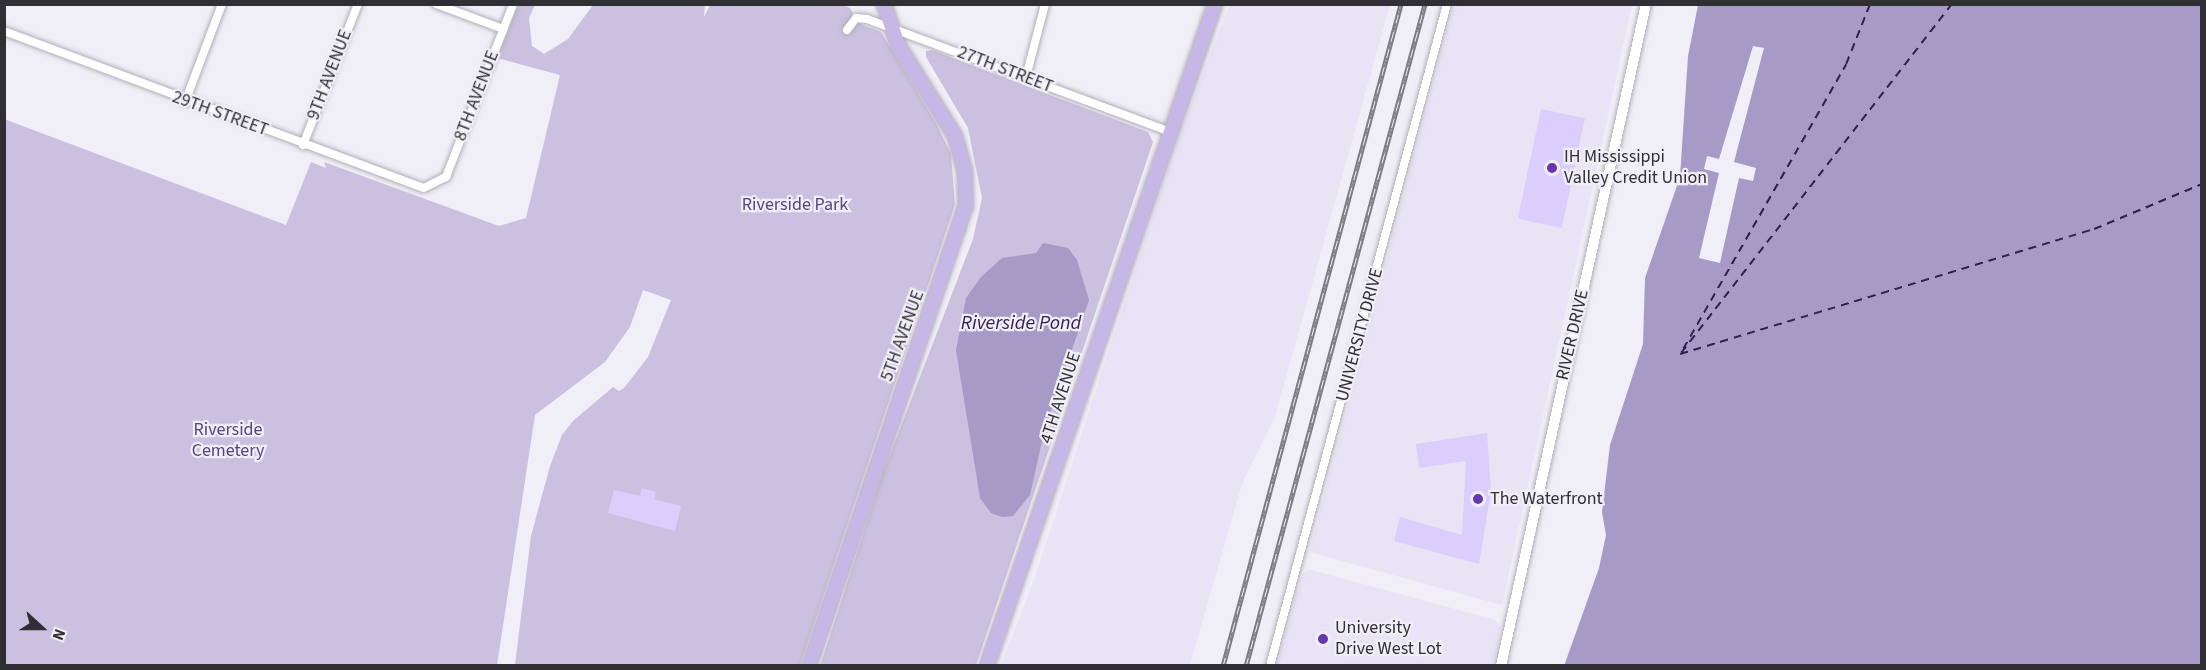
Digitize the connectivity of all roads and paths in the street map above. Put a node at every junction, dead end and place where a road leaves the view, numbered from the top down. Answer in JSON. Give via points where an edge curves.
{"nodes":[{"id":1,"x":222,"y":4,"type":"edge"},
{"id":2,"x":358,"y":4,"type":"edge"},
{"id":3,"x":436,"y":4,"type":"edge"},
{"id":4,"x":513,"y":4,"type":"edge"},
{"id":5,"x":884,"y":4,"type":"edge"},
{"id":6,"x":1045,"y":4,"type":"edge"},
{"id":7,"x":1215,"y":4,"type":"edge"},
{"id":8,"x":1447,"y":4,"type":"edge"},
{"id":9,"x":1647,"y":4,"type":"edge"},
{"id":10,"x":503,"y":29,"type":"junction"},
{"id":11,"x":890,"y":29,"type":"junction"},
{"id":12,"x":847,"y":30,"type":"dead end"},
{"id":13,"x":4,"y":31,"type":"edge"},
{"id":14,"x":1026,"y":77,"type":"junction"},
{"id":15,"x":185,"y":102,"type":"junction"},
{"id":16,"x":1168,"y":131,"type":"junction"},
{"id":17,"x":303,"y":145,"type":"junction"},
{"id":18,"x":437,"y":184,"type":"joint"},
{"id":19,"x":808,"y":666,"type":"edge"},
{"id":20,"x":987,"y":666,"type":"edge"},
{"id":21,"x":1270,"y":666,"type":"edge"},
{"id":22,"x":1501,"y":666,"type":"edge"}],
"edges":[{"from":1,"to":15,"type":"street"},
{"from":2,"to":17,"type":"street","name":"9TH AVENUE"},
{"from":3,"to":10,"type":"street"},
{"from":4,"to":10,"type":"street","name":"8TH AVENUE"},
{"from":5,"to":11,"type":"main road","name":"5TH AVENUE"},
{"from":6,"to":14,"type":"street"},
{"from":7,"to":16,"type":"main road","name":"4TH AVENUE"},
{"from":8,"to":21,"type":"street","name":"UNIVERSITY DRIVE"},
{"from":9,"to":22,"type":"street","name":"RIVER DRIVE"},
{"from":10,"to":18,"type":"street","name":"8TH AVENUE","via":[[450,168]]},
{"from":11,"to":12,"type":"street","name":"27TH STREET","via":[[861,17]]},
{"from":11,"to":14,"type":"street","name":"27TH STREET"},
{"from":11,"to":19,"type":"main road","name":"5TH AVENUE","via":[[955,136],[965,171],[966,206]]},
{"from":13,"to":15,"type":"street","name":"29TH STREET"},
{"from":14,"to":16,"type":"street","name":"27TH STREET"},
{"from":15,"to":17,"type":"street","name":"29TH STREET"},
{"from":16,"to":20,"type":"main road","name":"4TH AVENUE"},
{"from":17,"to":18,"type":"street","name":"29TH STREET","via":[[414,185]]}]}
